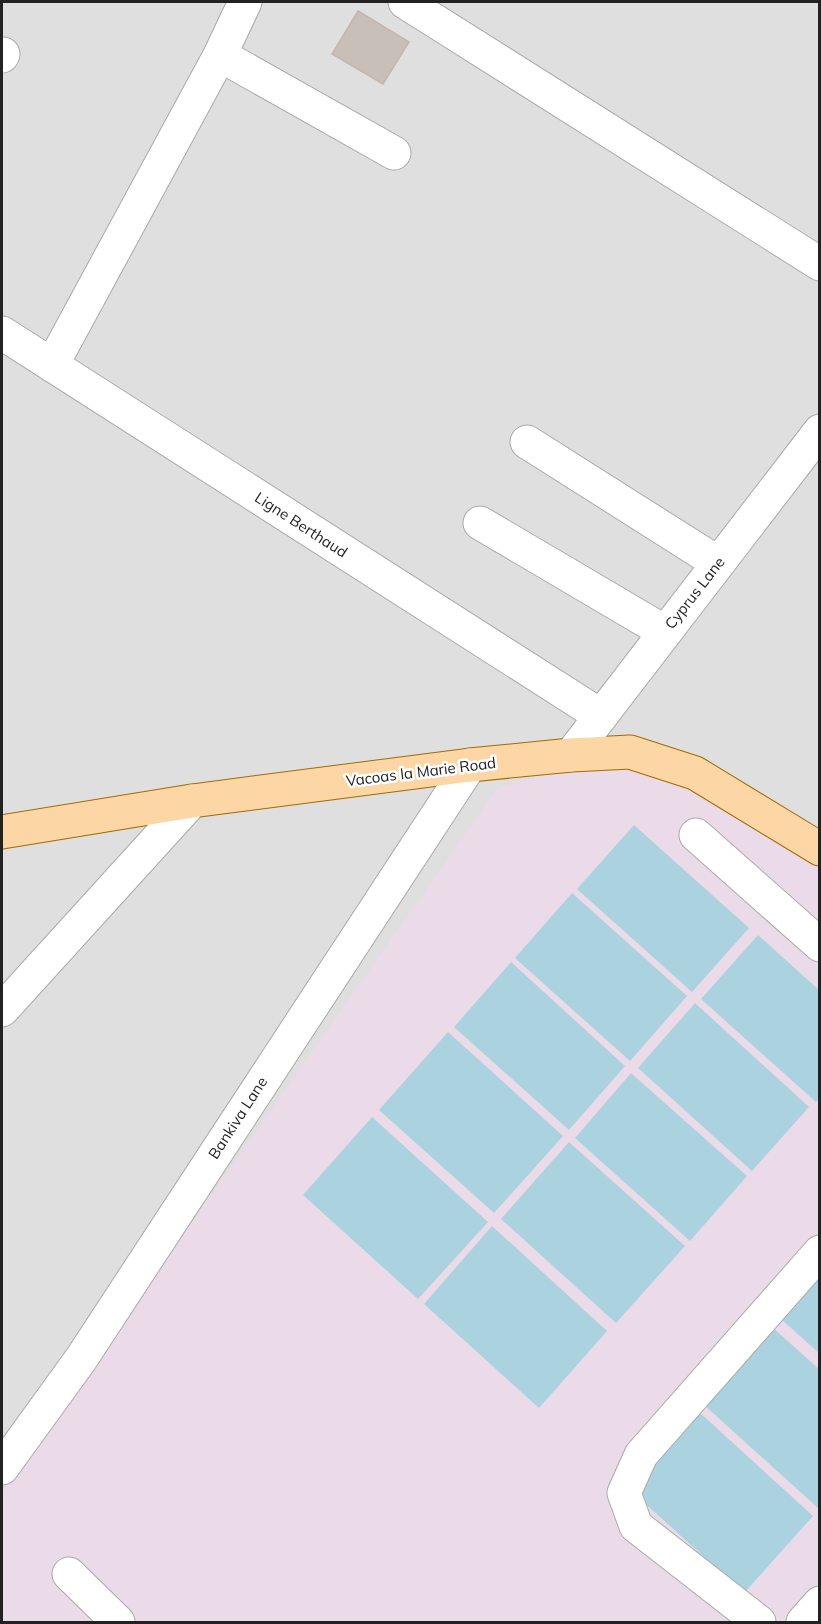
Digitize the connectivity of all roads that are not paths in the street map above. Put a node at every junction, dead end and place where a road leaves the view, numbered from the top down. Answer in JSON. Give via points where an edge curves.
{"nodes":[{"id":1,"x":245,"y":2,"type":"edge"},
{"id":2,"x":405,"y":2,"type":"edge"},
{"id":3,"x":220,"y":55,"type":"junction"},
{"id":4,"x":394,"y":153,"type":"dead end"},
{"id":5,"x":819,"y":264,"type":"edge"},
{"id":6,"x":2,"y":333,"type":"edge"},
{"id":7,"x":52,"y":365,"type":"junction"},
{"id":8,"x":819,"y":431,"type":"edge"},
{"id":9,"x":527,"y":442,"type":"dead end"},
{"id":10,"x":480,"y":523,"type":"dead end"},
{"id":11,"x":718,"y":563,"type":"junction"},
{"id":12,"x":665,"y":632,"type":"junction"},
{"id":13,"x":601,"y":716,"type":"junction"},
{"id":14,"x":571,"y":755,"type":"junction"},
{"id":15,"x":470,"y":765,"type":"junction"},
{"id":16,"x":192,"y":801,"type":"junction"},
{"id":17,"x":2,"y":832,"type":"edge"},
{"id":18,"x":696,"y":835,"type":"dead end"},
{"id":19,"x":819,"y":849,"type":"edge"},
{"id":20,"x":819,"y":945,"type":"edge"},
{"id":21,"x":2,"y":1010,"type":"edge"},
{"id":22,"x":819,"y":1251,"type":"edge"},
{"id":23,"x":6,"y":1450,"type":"edge"},
{"id":24,"x":69,"y":1574,"type":"dead end"},
{"id":25,"x":819,"y":1603,"type":"edge"},
{"id":26,"x":747,"y":1619,"type":"edge"},
{"id":27,"x":118,"y":1623,"type":"edge"},
{"id":28,"x":803,"y":1623,"type":"edge"}],
"edges":[{"from":1,"to":3,"type":"street"},
{"from":2,"to":5,"type":"street"},
{"from":3,"to":4,"type":"street"},
{"from":3,"to":7,"type":"street"},
{"from":6,"to":7,"type":"street","name":"Ligne Berthaud"},
{"from":7,"to":13,"type":"street","name":"Ligne Berthaud"},
{"from":8,"to":11,"type":"street","name":"Cyprus Lane"},
{"from":9,"to":11,"type":"street"},
{"from":10,"to":12,"type":"street"},
{"from":11,"to":12,"type":"street","name":"Cyprus Lane"},
{"from":12,"to":13,"type":"street","name":"Cyprus Lane"},
{"from":13,"to":14,"type":"street","name":"Cyprus Lane"},
{"from":14,"to":15,"type":"main road","name":"Vacoas la Marie Road"},
{"from":14,"to":19,"type":"main road","name":"Vacoas la Marie Road","via":[[630,752],[695,773]]},
{"from":15,"to":16,"type":"main road","name":"Vacoas la Marie Road"},
{"from":15,"to":23,"type":"street","name":"Bankiva Lane","via":[[81,1359]]},
{"from":16,"to":17,"type":"main road","name":"Vacoas la Marie Road"},
{"from":16,"to":21,"type":"street"},
{"from":18,"to":20,"type":"street"},
{"from":22,"to":26,"type":"street","via":[[640,1455],[624,1493],[636,1526]]},
{"from":24,"to":27,"type":"street"},
{"from":25,"to":28,"type":"street"}]}
